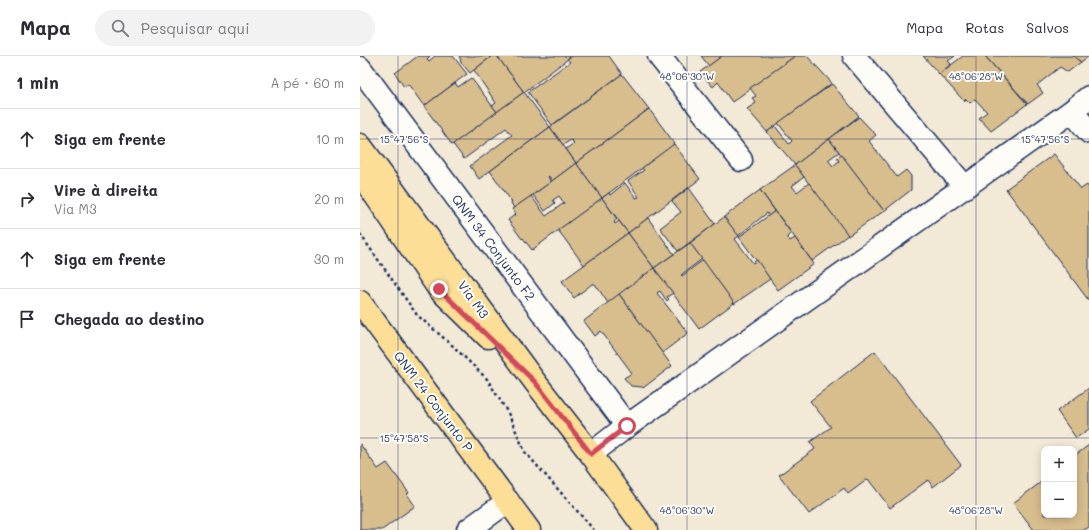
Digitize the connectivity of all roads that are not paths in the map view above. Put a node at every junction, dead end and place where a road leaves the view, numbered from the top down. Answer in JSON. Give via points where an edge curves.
{"nodes":[{"id":1,"x":659,"y":56,"type":"edge"},
{"id":2,"x":854,"y":56,"type":"edge"},
{"id":3,"x":360,"y":68,"type":"edge"},
{"id":4,"x":1089,"y":97,"type":"edge"},
{"id":5,"x":1072,"y":111,"type":"junction"},
{"id":6,"x":1089,"y":132,"type":"edge"},
{"id":7,"x":360,"y":145,"type":"edge"},
{"id":8,"x":741,"y":160,"type":"dead end"},
{"id":9,"x":360,"y":173,"type":"edge"},
{"id":10,"x":965,"y":187,"type":"junction"},
{"id":11,"x":360,"y":302,"type":"edge"},
{"id":12,"x":535,"y":382,"type":"junction"},
{"id":13,"x":627,"y":426,"type":"junction"},
{"id":14,"x":591,"y":454,"type":"junction"},
{"id":15,"x":508,"y":501,"type":"junction"},
{"id":16,"x":468,"y":530,"type":"edge"},
{"id":17,"x":529,"y":530,"type":"edge"},
{"id":18,"x":646,"y":530,"type":"edge"}],
"edges":[{"from":1,"to":8,"type":"street"},
{"from":2,"to":10,"type":"street"},
{"from":3,"to":13,"type":"street","name":"QNM 34 Conjunto F2"},
{"from":4,"to":5,"type":"street"},
{"from":5,"to":6,"type":"street"},
{"from":5,"to":10,"type":"street"},
{"from":7,"to":12,"type":"main road","name":"Via M3"},
{"from":9,"to":12,"type":"main road","via":[[439,289]]},
{"from":10,"to":13,"type":"street"},
{"from":11,"to":15,"type":"main road","name":"QNM 24 Conjunto P"},
{"from":12,"to":14,"type":"main road","name":"Via M3"},
{"from":13,"to":14,"type":"street"},
{"from":14,"to":18,"type":"main road","name":"Via M3"},
{"from":15,"to":16,"type":"street"},
{"from":15,"to":17,"type":"main road","name":"QNM 24 Conjunto P"}]}
